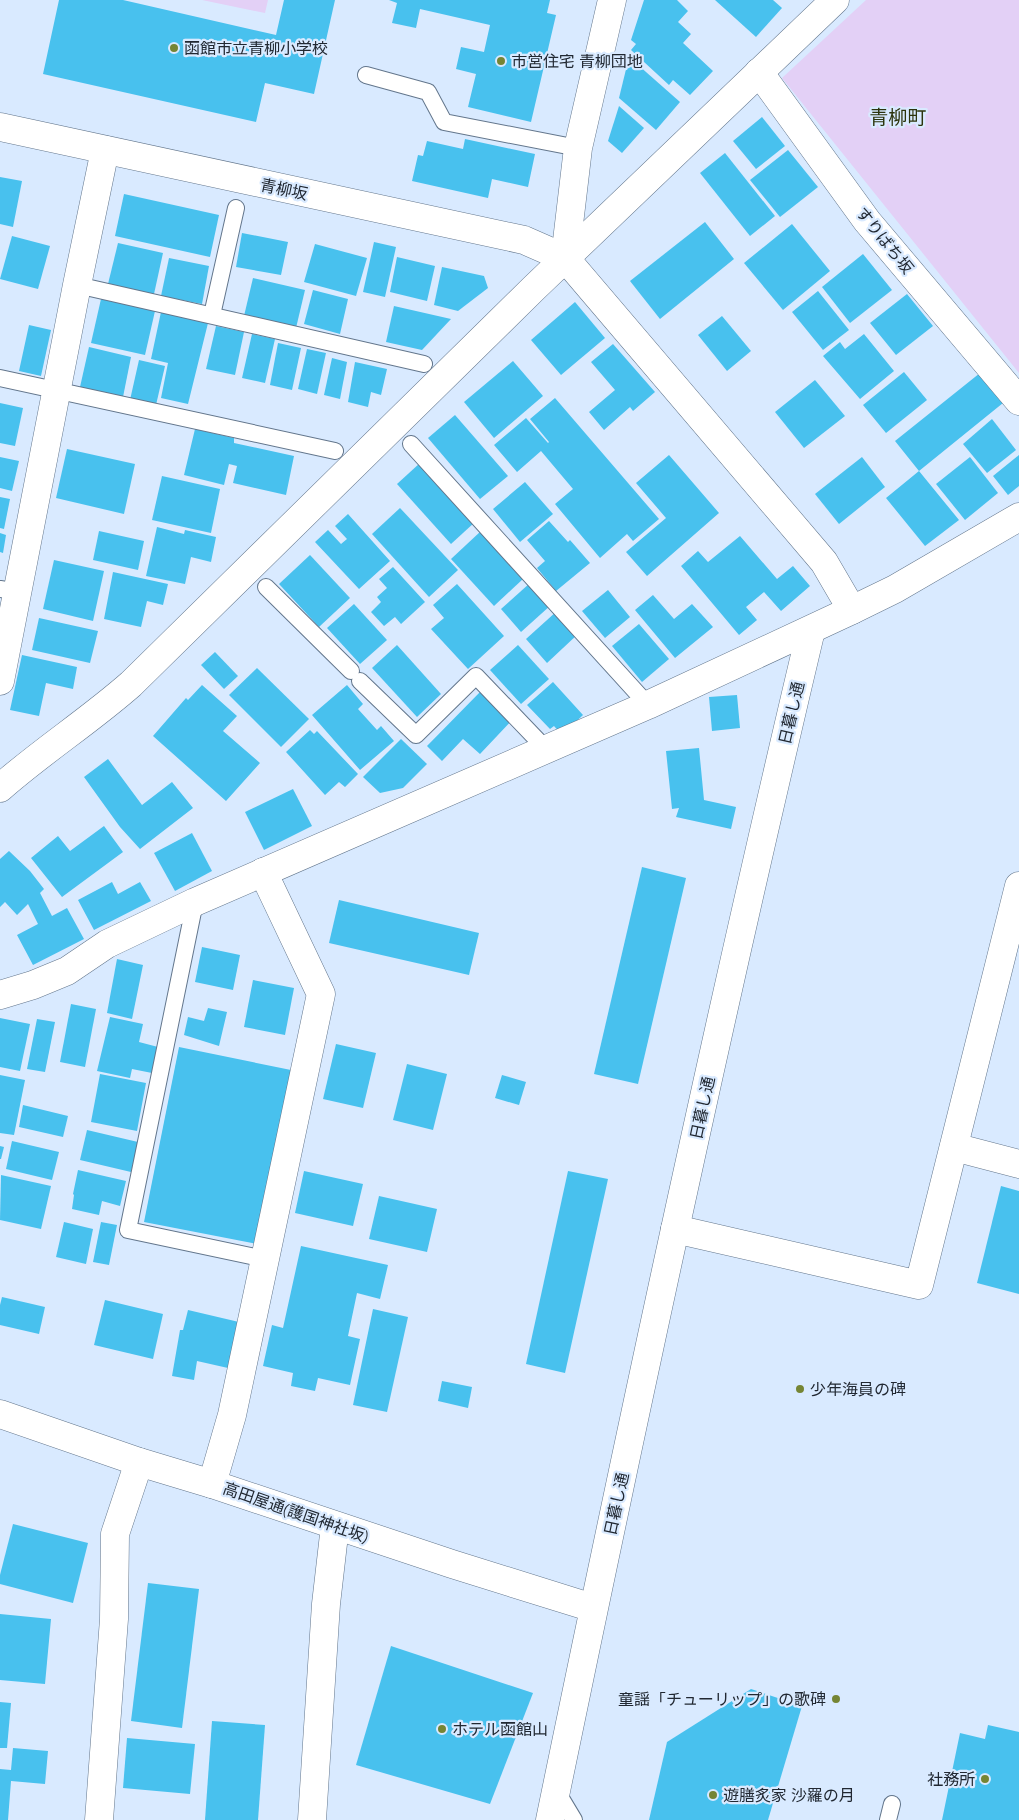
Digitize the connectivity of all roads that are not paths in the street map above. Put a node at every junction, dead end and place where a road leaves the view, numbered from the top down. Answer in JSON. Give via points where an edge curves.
{"nodes":[{"id":1,"x":612,"y":0,"type":"edge"},
{"id":2,"x":835,"y":0,"type":"edge"},
{"id":3,"x":759,"y":72,"type":"junction"},
{"id":4,"x":366,"y":75,"type":"dead end"},
{"id":5,"x":0,"y":127,"type":"edge"},
{"id":6,"x":578,"y":148,"type":"junction"},
{"id":7,"x":105,"y":150,"type":"junction"},
{"id":8,"x":236,"y":208,"type":"dead end"},
{"id":9,"x":565,"y":258,"type":"junction"},
{"id":10,"x":77,"y":285,"type":"junction"},
{"id":11,"x":212,"y":315,"type":"junction"},
{"id":12,"x":424,"y":364,"type":"dead end"},
{"id":13,"x":0,"y":378,"type":"edge"},
{"id":14,"x":56,"y":390,"type":"junction"},
{"id":15,"x":1019,"y":401,"type":"edge"},
{"id":16,"x":411,"y":444,"type":"dead end"},
{"id":17,"x":335,"y":451,"type":"dead end"},
{"id":18,"x":1019,"y":517,"type":"edge"},
{"id":19,"x":266,"y":587,"type":"dead end"},
{"id":20,"x":9,"y":590,"type":"edge"},
{"id":21,"x":852,"y":610,"type":"junction"},
{"id":22,"x":811,"y":630,"type":"junction"},
{"id":23,"x":0,"y":682,"type":"edge"},
{"id":24,"x":648,"y":705,"type":"junction"},
{"id":25,"x":546,"y":749,"type":"junction"},
{"id":26,"x":0,"y":788,"type":"edge"},
{"id":27,"x":263,"y":872,"type":"junction"},
{"id":28,"x":1019,"y":886,"type":"edge"},
{"id":29,"x":194,"y":902,"type":"junction"},
{"id":30,"x":0,"y":994,"type":"edge"},
{"id":31,"x":954,"y":1147,"type":"junction"},
{"id":32,"x":1019,"y":1164,"type":"edge"},
{"id":33,"x":675,"y":1229,"type":"junction"},
{"id":34,"x":265,"y":1259,"type":"junction"},
{"id":35,"x":0,"y":1414,"type":"edge"},
{"id":36,"x":140,"y":1462,"type":"junction"},
{"id":37,"x":212,"y":1484,"type":"junction"},
{"id":38,"x":335,"y":1526,"type":"junction"},
{"id":39,"x":593,"y":1608,"type":"junction"},
{"id":40,"x":556,"y":1790,"type":"junction"},
{"id":41,"x":99,"y":1820,"type":"edge"},
{"id":42,"x":312,"y":1820,"type":"edge"},
{"id":43,"x":550,"y":1820,"type":"edge"},
{"id":44,"x":574,"y":1820,"type":"edge"}],
"edges":[{"from":1,"to":6,"type":"street"},
{"from":2,"to":3,"type":"street"},
{"from":3,"to":9,"type":"street"},
{"from":3,"to":15,"type":"street","name":"すりばち坂","via":[[867,221]]},
{"from":4,"to":6,"type":"lane","via":[[428,92],[444,122]]},
{"from":5,"to":7,"type":"street","name":"青柳坂"},
{"from":6,"to":9,"type":"street"},
{"from":7,"to":9,"type":"street","name":"青柳坂","via":[[524,240]]},
{"from":7,"to":10,"type":"street"},
{"from":8,"to":11,"type":"lane"},
{"from":9,"to":21,"type":"street","via":[[824,562]]},
{"from":9,"to":26,"type":"street","via":[[131,684]]},
{"from":10,"to":11,"type":"lane"},
{"from":10,"to":14,"type":"street"},
{"from":11,"to":12,"type":"lane"},
{"from":13,"to":14,"type":"lane"},
{"from":14,"to":17,"type":"lane"},
{"from":14,"to":20,"type":"street"},
{"from":16,"to":24,"type":"lane"},
{"from":18,"to":21,"type":"street","via":[[895,589]]},
{"from":19,"to":25,"type":"lane","via":[[416,736],[476,676]]},
{"from":20,"to":23,"type":"street"},
{"from":21,"to":22,"type":"street"},
{"from":22,"to":24,"type":"street"},
{"from":22,"to":33,"type":"street","name":"日暮し通","via":[[758,850]]},
{"from":24,"to":25,"type":"street"},
{"from":25,"to":27,"type":"street"},
{"from":27,"to":29,"type":"street"},
{"from":27,"to":34,"type":"street","via":[[320,994]]},
{"from":28,"to":31,"type":"street"},
{"from":29,"to":30,"type":"street","via":[[107,944],[67,971]]},
{"from":29,"to":34,"type":"lane","via":[[128,1230]]},
{"from":31,"to":32,"type":"street"},
{"from":31,"to":33,"type":"street","via":[[919,1285]]},
{"from":33,"to":39,"type":"street","name":"日暮し通"},
{"from":34,"to":37,"type":"street","via":[[232,1415]]},
{"from":35,"to":36,"type":"street","name":"高田屋通(護国神社坂)"},
{"from":36,"to":37,"type":"street","name":"高田屋通(護国神社坂)"},
{"from":36,"to":41,"type":"street","via":[[115,1534],[114,1619]]},
{"from":37,"to":38,"type":"street","name":"高田屋通(護国神社坂)"},
{"from":38,"to":39,"type":"street","name":"高田屋通(護国神社坂)"},
{"from":38,"to":42,"type":"street","via":[[326,1604]]},
{"from":39,"to":40,"type":"street","name":"日暮し通"},
{"from":40,"to":43,"type":"street","name":"日暮し通"},
{"from":40,"to":44,"type":"lane"}]}
